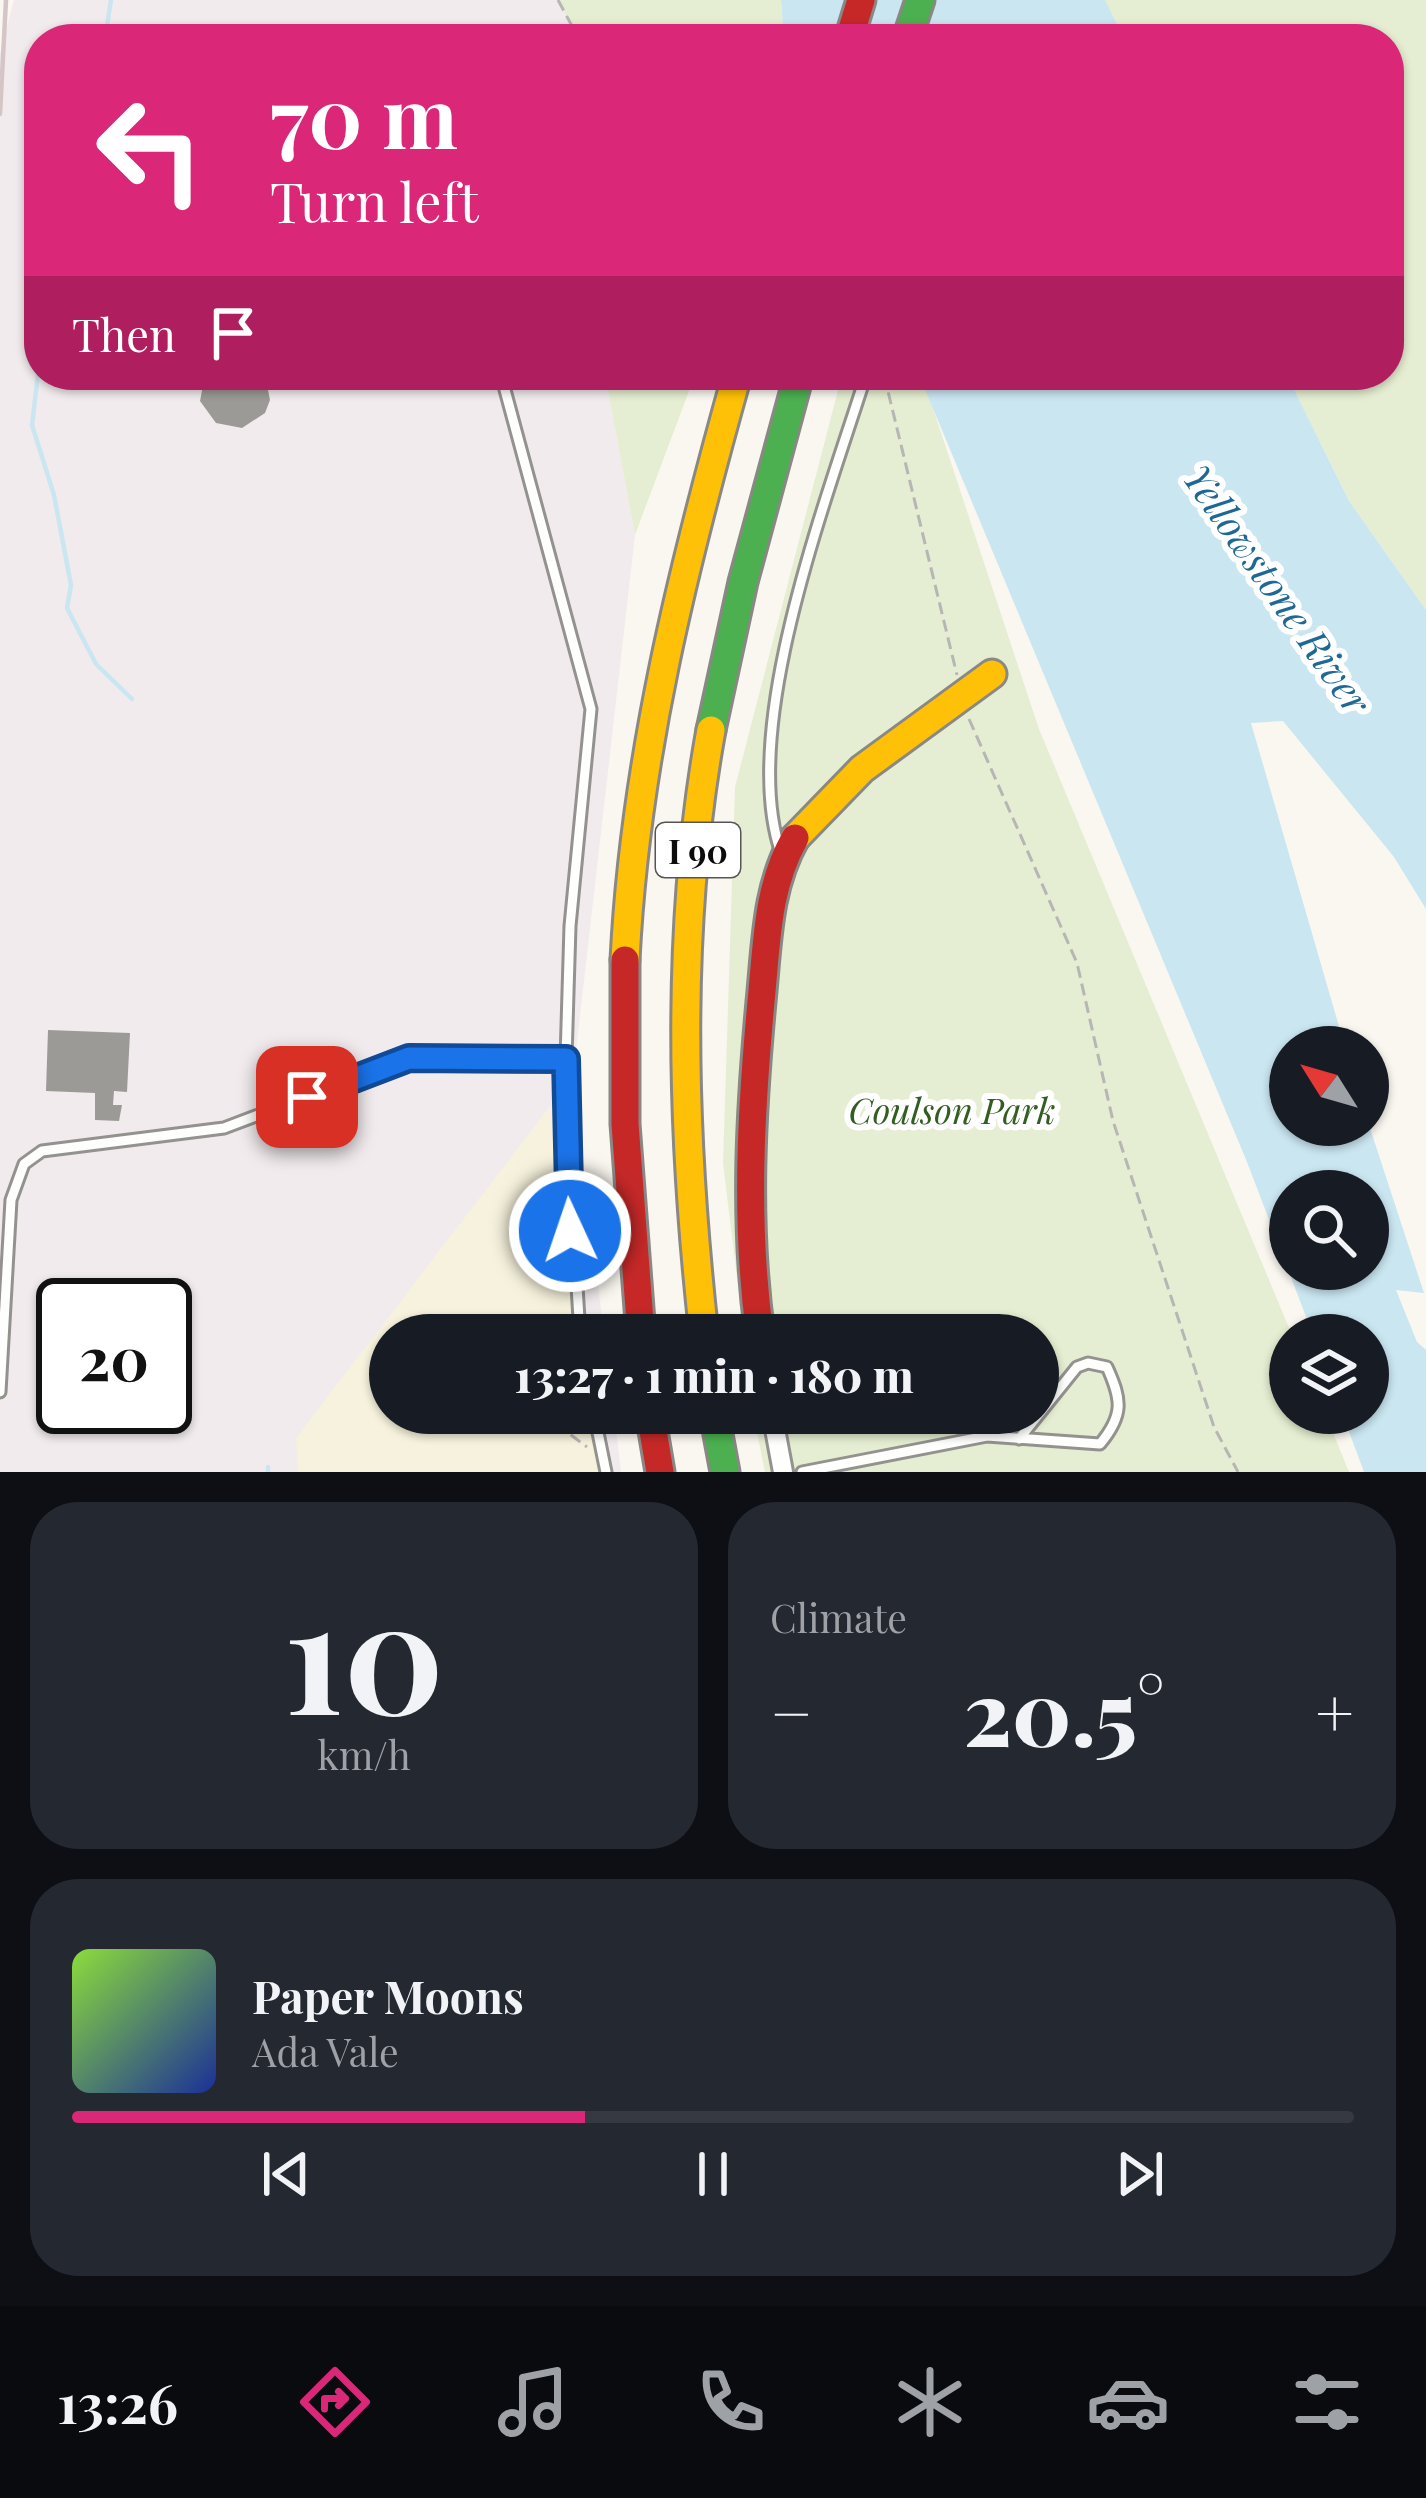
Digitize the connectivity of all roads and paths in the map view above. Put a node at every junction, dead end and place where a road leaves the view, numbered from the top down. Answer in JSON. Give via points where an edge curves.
{"nodes":[{"id":1,"x":505,"y":390,"type":"edge"},
{"id":2,"x":733,"y":390,"type":"edge"},
{"id":3,"x":795,"y":390,"type":"edge"},
{"id":4,"x":862,"y":390,"type":"edge"},
{"id":5,"x":888,"y":390,"type":"edge"},
{"id":6,"x":992,"y":674,"type":"dead end"},
{"id":7,"x":963,"y":698,"type":"junction"},
{"id":8,"x":784,"y":862,"type":"junction"},
{"id":9,"x":566,"y":1059,"type":"junction"},
{"id":10,"x":578,"y":1314,"type":"edge"},
{"id":11,"x":638,"y":1314,"type":"edge"},
{"id":12,"x":701,"y":1314,"type":"edge"},
{"id":13,"x":758,"y":1314,"type":"edge"},
{"id":14,"x":0,"y":1391,"type":"edge"},
{"id":15,"x":570,"y":1434,"type":"edge"},
{"id":16,"x":598,"y":1434,"type":"edge"},
{"id":17,"x":654,"y":1434,"type":"edge"},
{"id":18,"x":718,"y":1434,"type":"edge"},
{"id":19,"x":776,"y":1434,"type":"edge"},
{"id":20,"x":1018,"y":1439,"type":"junction"},
{"id":21,"x":603,"y":1459,"type":"junction"},
{"id":22,"x":606,"y":1472,"type":"edge"},
{"id":23,"x":660,"y":1472,"type":"edge"},
{"id":24,"x":725,"y":1472,"type":"edge"},
{"id":25,"x":783,"y":1472,"type":"edge"},
{"id":26,"x":802,"y":1472,"type":"edge"},
{"id":27,"x":1238,"y":1472,"type":"edge"}],
"edges":[{"from":1,"to":9,"type":"lane","via":[[591,709]]},
{"from":2,"to":11,"type":"main road","number":"I 90","via":[[686,558],[643,774],[623,994],[627,1218]]},
{"from":3,"to":12,"type":"main road","number":"I 90","via":[[747,566],[703,787],[686,997],[689,1219]]},
{"from":4,"to":8,"type":"lane","via":[[782,662],[770,767],[772,828]]},
{"from":5,"to":7,"type":"path"},
{"from":6,"to":7,"type":"main road"},
{"from":7,"to":8,"type":"main road","via":[[859,772],[810,818]]},
{"from":7,"to":27,"type":"path","via":[[1077,963],[1113,1121],[1214,1427]]},
{"from":8,"to":13,"type":"main road","via":[[774,886],[748,1123]]},
{"from":9,"to":10,"type":"lane"},
{"from":9,"to":14,"type":"lane","via":[[409,1058],[224,1128],[42,1151],[24,1164],[11,1200]]},
{"from":15,"to":21,"type":"path"},
{"from":16,"to":21,"type":"lane"},
{"from":17,"to":23,"type":"main road"},
{"from":18,"to":24,"type":"main road"},
{"from":19,"to":25,"type":"street"},
{"from":20,"to":20,"type":"lane","via":[[1100,1444],[1118,1422],[1121,1397],[1107,1367],[1077,1367]]},
{"from":20,"to":26,"type":"lane","via":[[987,1436]]},
{"from":21,"to":22,"type":"lane"}]}
